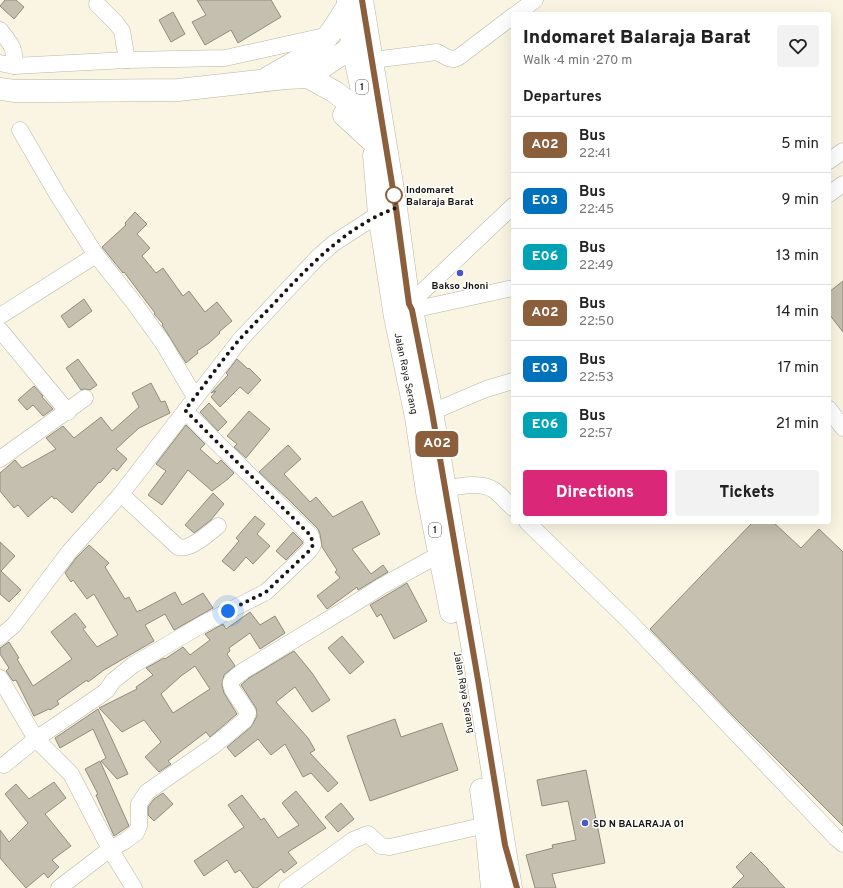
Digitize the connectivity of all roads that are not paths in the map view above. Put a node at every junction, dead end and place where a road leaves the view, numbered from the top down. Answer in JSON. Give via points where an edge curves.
{"nodes":[{"id":1,"x":535,"y":0,"type":"edge"},
{"id":2,"x":353,"y":1,"type":"edge"},
{"id":3,"x":97,"y":4,"type":"dead end"},
{"id":4,"x":519,"y":12,"type":"edge"},
{"id":5,"x":511,"y":18,"type":"edge"},
{"id":6,"x":0,"y":30,"type":"edge"},
{"id":7,"x":328,"y":35,"type":"junction"},
{"id":8,"x":360,"y":38,"type":"junction"},
{"id":9,"x":127,"y":60,"type":"junction"},
{"id":10,"x":373,"y":60,"type":"junction"},
{"id":11,"x":7,"y":64,"type":"edge"},
{"id":12,"x":308,"y":77,"type":"junction"},
{"id":13,"x":286,"y":78,"type":"junction"},
{"id":14,"x":260,"y":82,"type":"junction"},
{"id":15,"x":0,"y":89,"type":"edge"},
{"id":16,"x":368,"y":117,"type":"junction"},
{"id":17,"x":20,"y":130,"type":"dead end"},
{"id":18,"x":379,"y":138,"type":"junction"},
{"id":19,"x":843,"y":151,"type":"edge"},
{"id":20,"x":831,"y":160,"type":"edge"},
{"id":21,"x":843,"y":184,"type":"edge"},
{"id":22,"x":831,"y":193,"type":"edge"},
{"id":23,"x":511,"y":208,"type":"edge"},
{"id":24,"x":388,"y":211,"type":"junction"},
{"id":25,"x":96,"y":255,"type":"junction"},
{"id":26,"x":511,"y":288,"type":"edge"},
{"id":27,"x":405,"y":310,"type":"junction"},
{"id":28,"x":0,"y":316,"type":"edge"},
{"id":29,"x":0,"y":330,"type":"edge"},
{"id":30,"x":511,"y":382,"type":"edge"},
{"id":31,"x":195,"y":397,"type":"junction"},
{"id":32,"x":85,"y":398,"type":"dead end"},
{"id":33,"x":185,"y":410,"type":"junction"},
{"id":34,"x":68,"y":412,"type":"junction"},
{"id":35,"x":831,"y":412,"type":"edge"},
{"id":36,"x":424,"y":414,"type":"junction"},
{"id":37,"x":843,"y":428,"type":"edge"},
{"id":38,"x":0,"y":459,"type":"edge"},
{"id":39,"x":436,"y":491,"type":"junction"},
{"id":40,"x":121,"y":494,"type":"junction"},
{"id":41,"x":511,"y":506,"type":"edge"},
{"id":42,"x":529,"y":524,"type":"edge"},
{"id":43,"x":218,"y":526,"type":"dead end"},
{"id":44,"x":440,"y":554,"type":"junction"},
{"id":45,"x":0,"y":637,"type":"edge"},
{"id":46,"x":0,"y":678,"type":"edge"},
{"id":47,"x":36,"y":739,"type":"junction"},
{"id":48,"x":4,"y":764,"type":"dead end"},
{"id":49,"x":486,"y":825,"type":"junction"},
{"id":50,"x":843,"y":844,"type":"edge"},
{"id":51,"x":110,"y":849,"type":"junction"},
{"id":52,"x":60,"y":888,"type":"edge"},
{"id":53,"x":134,"y":888,"type":"edge"},
{"id":54,"x":287,"y":888,"type":"edge"},
{"id":55,"x":492,"y":888,"type":"edge"},
{"id":56,"x":511,"y":888,"type":"edge"}],
"edges":[{"from":1,"to":4,"type":"street"},
{"from":2,"to":7,"type":"highway"},
{"from":2,"to":8,"type":"highway","name":"Jalan Raya Serang","number":"1"},
{"from":3,"to":9,"type":"street","via":[[122,31]]},
{"from":5,"to":10,"type":"street","via":[[454,59],[437,52]]},
{"from":6,"to":11,"type":"street","via":[[15,56]]},
{"from":7,"to":9,"type":"street","via":[[225,58]]},
{"from":7,"to":14,"type":"highway","via":[[308,54]]},
{"from":8,"to":10,"type":"highway","name":"Jalan Raya Serang","number":"1"},
{"from":8,"to":12,"type":"highway"},
{"from":8,"to":16,"type":"highway","name":"Jalan Raya Serang","number":"1"},
{"from":9,"to":11,"type":"street"},
{"from":10,"to":18,"type":"highway","name":"Jalan Raya Serang","number":"1"},
{"from":12,"to":13,"type":"highway"},
{"from":12,"to":16,"type":"highway","via":[[335,92]]},
{"from":13,"to":14,"type":"highway"},
{"from":13,"to":18,"type":"highway","via":[[306,93],[334,105]]},
{"from":14,"to":15,"type":"highway","via":[[178,90]]},
{"from":16,"to":18,"type":"highway","name":"Jalan Raya Serang","number":"1"},
{"from":17,"to":25,"type":"street"},
{"from":18,"to":24,"type":"highway","name":"Jalan Raya Serang","number":"1"},
{"from":19,"to":20,"type":"street"},
{"from":21,"to":22,"type":"street"},
{"from":23,"to":27,"type":"street"},
{"from":24,"to":27,"type":"highway","name":"Jalan Raya Serang","number":"1"},
{"from":24,"to":31,"type":"street","via":[[334,243],[318,257],[240,340]]},
{"from":25,"to":28,"type":"street"},
{"from":25,"to":31,"type":"street","via":[[163,343]]},
{"from":26,"to":27,"type":"street"},
{"from":27,"to":36,"type":"highway","name":"Jalan Raya Serang","number":"1"},
{"from":29,"to":34,"type":"street"},
{"from":30,"to":36,"type":"street"},
{"from":31,"to":33,"type":"street"},
{"from":32,"to":34,"type":"street"},
{"from":33,"to":40,"type":"street"},
{"from":33,"to":47,"type":"street","via":[[311,536],[313,545],[266,592],[203,624],[133,665],[102,694]]},
{"from":34,"to":38,"type":"street"},
{"from":35,"to":37,"type":"street"},
{"from":36,"to":39,"type":"highway","name":"Jalan Raya Serang","number":"1"},
{"from":39,"to":41,"type":"street","via":[[465,485],[484,486],[495,491]]},
{"from":39,"to":44,"type":"highway","name":"Jalan Raya Serang","number":"1"},
{"from":39,"to":56,"type":"highway","name":"Jalan Raya Serang","number":"1","via":[[478,680]]},
{"from":40,"to":43,"type":"street","via":[[178,547],[186,548]]},
{"from":40,"to":45,"type":"street","via":[[69,552],[14,625]]},
{"from":42,"to":50,"type":"street","via":[[630,623]]},
{"from":44,"to":49,"type":"highway","name":"Jalan Raya Serang","number":"1","via":[[464,683]]},
{"from":44,"to":51,"type":"street","via":[[382,586],[234,679],[231,682],[232,688],[246,709],[246,720],[212,748],[147,792],[139,804],[140,826],[125,841]]},
{"from":46,"to":47,"type":"street"},
{"from":47,"to":48,"type":"street"},
{"from":47,"to":51,"type":"street","via":[[71,774]]},
{"from":49,"to":54,"type":"street","via":[[390,847],[381,846],[368,834],[353,840]]},
{"from":49,"to":55,"type":"highway","name":"Jalan Raya Serang","number":"1"},
{"from":51,"to":52,"type":"street"},
{"from":51,"to":53,"type":"street"}]}
